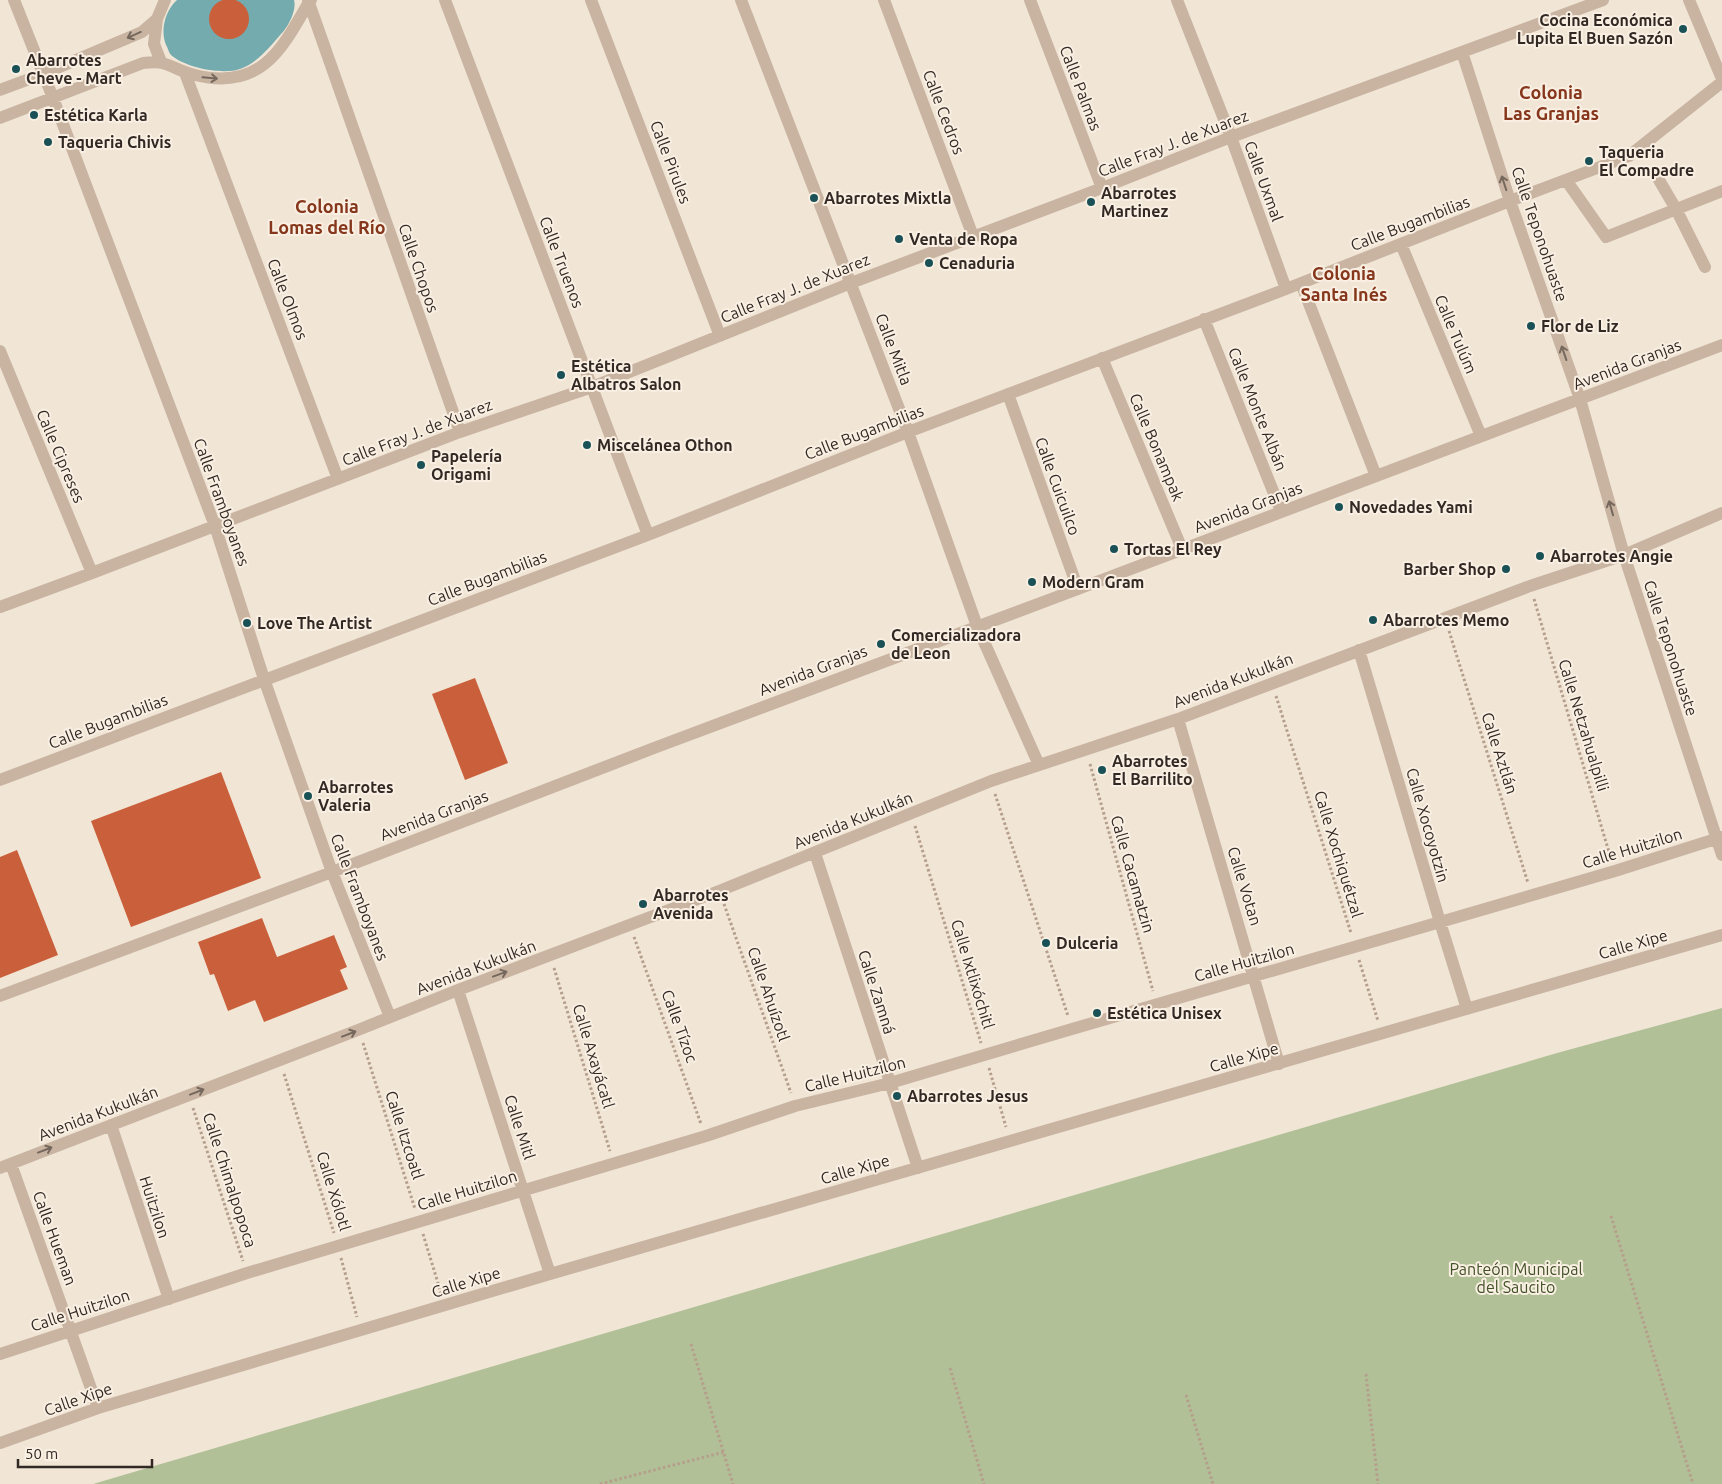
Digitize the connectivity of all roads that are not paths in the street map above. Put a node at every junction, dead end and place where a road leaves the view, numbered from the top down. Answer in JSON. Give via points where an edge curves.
{"nodes":[{"id":1,"x":14,"y":0,"type":"edge"},
{"id":2,"x":165,"y":0,"type":"edge"},
{"id":3,"x":445,"y":0,"type":"edge"},
{"id":4,"x":591,"y":0,"type":"edge"},
{"id":5,"x":741,"y":0,"type":"edge"},
{"id":6,"x":884,"y":0,"type":"edge"},
{"id":7,"x":1030,"y":0,"type":"edge"},
{"id":8,"x":1177,"y":0,"type":"edge"},
{"id":9,"x":1603,"y":0,"type":"edge"},
{"id":10,"x":1689,"y":0,"type":"edge"},
{"id":11,"x":309,"y":1,"type":"edge"},
{"id":12,"x":157,"y":19,"type":"junction"},
{"id":13,"x":1462,"y":52,"type":"junction"},
{"id":14,"x":161,"y":62,"type":"junction"},
{"id":15,"x":185,"y":73,"type":"junction"},
{"id":16,"x":43,"y":74,"type":"junction"},
{"id":17,"x":1722,"y":81,"type":"edge"},
{"id":18,"x":0,"y":90,"type":"edge"},
{"id":19,"x":53,"y":98,"type":"junction"},
{"id":20,"x":0,"y":118,"type":"edge"},
{"id":21,"x":1231,"y":137,"type":"junction"},
{"id":22,"x":1566,"y":180,"type":"junction"},
{"id":23,"x":1659,"y":180,"type":"dead end"},
{"id":24,"x":1102,"y":188,"type":"junction"},
{"id":25,"x":1722,"y":191,"type":"edge"},
{"id":26,"x":1510,"y":201,"type":"junction"},
{"id":27,"x":1676,"y":210,"type":"junction"},
{"id":28,"x":973,"y":236,"type":"junction"},
{"id":29,"x":1401,"y":244,"type":"junction"},
{"id":30,"x":1705,"y":267,"type":"dead end"},
{"id":31,"x":851,"y":283,"type":"junction"},
{"id":32,"x":1301,"y":283,"type":"junction"},
{"id":33,"x":1286,"y":289,"type":"junction"},
{"id":34,"x":1204,"y":319,"type":"junction"},
{"id":35,"x":720,"y":336,"type":"junction"},
{"id":36,"x":1722,"y":345,"type":"edge"},
{"id":37,"x":0,"y":351,"type":"edge"},
{"id":38,"x":1102,"y":358,"type":"junction"},
{"id":39,"x":592,"y":387,"type":"junction"},
{"id":40,"x":1008,"y":394,"type":"junction"},
{"id":41,"x":1580,"y":399,"type":"junction"},
{"id":42,"x":460,"y":432,"type":"junction"},
{"id":43,"x":908,"y":432,"type":"junction"},
{"id":44,"x":1481,"y":436,"type":"junction"},
{"id":45,"x":1376,"y":476,"type":"junction"},
{"id":46,"x":338,"y":479,"type":"junction"},
{"id":47,"x":1281,"y":512,"type":"junction"},
{"id":48,"x":1722,"y":513,"type":"edge"},
{"id":49,"x":215,"y":526,"type":"junction"},
{"id":50,"x":648,"y":535,"type":"junction"},
{"id":51,"x":1182,"y":549,"type":"junction"},
{"id":52,"x":1624,"y":555,"type":"junction"},
{"id":53,"x":92,"y":573,"type":"junction"},
{"id":54,"x":1078,"y":589,"type":"junction"},
{"id":55,"x":0,"y":607,"type":"edge"},
{"id":56,"x":978,"y":626,"type":"junction"},
{"id":57,"x":1359,"y":650,"type":"junction"},
{"id":58,"x":264,"y":679,"type":"junction"},
{"id":59,"x":1178,"y":719,"type":"junction"},
{"id":60,"x":1039,"y":765,"type":"junction"},
{"id":61,"x":0,"y":780,"type":"edge"},
{"id":62,"x":1719,"y":838,"type":"edge"},
{"id":63,"x":815,"y":853,"type":"junction"},
{"id":64,"x":1722,"y":855,"type":"edge"},
{"id":65,"x":332,"y":872,"type":"junction"},
{"id":66,"x":1440,"y":922,"type":"junction"},
{"id":67,"x":1722,"y":935,"type":"edge"},
{"id":68,"x":1254,"y":976,"type":"junction"},
{"id":69,"x":458,"y":990,"type":"junction"},
{"id":70,"x":0,"y":996,"type":"edge"},
{"id":71,"x":1467,"y":1009,"type":"junction"},
{"id":72,"x":390,"y":1017,"type":"junction"},
{"id":73,"x":1279,"y":1064,"type":"junction"},
{"id":74,"x":890,"y":1083,"type":"junction"},
{"id":75,"x":111,"y":1125,"type":"junction"},
{"id":76,"x":5,"y":1166,"type":"edge"},
{"id":77,"x":918,"y":1168,"type":"junction"},
{"id":78,"x":523,"y":1190,"type":"junction"},
{"id":79,"x":550,"y":1274,"type":"junction"},
{"id":80,"x":169,"y":1299,"type":"junction"},
{"id":81,"x":71,"y":1330,"type":"junction"},
{"id":82,"x":0,"y":1354,"type":"edge"},
{"id":83,"x":98,"y":1408,"type":"junction"},
{"id":84,"x":0,"y":1443,"type":"edge"}],
"edges":[{"from":1,"to":16,"type":"street","name":"Calle Framboyanes"},
{"from":2,"to":12,"type":"street"},
{"from":3,"to":39,"type":"street","name":"Calle Truenos"},
{"from":4,"to":35,"type":"street","name":"Calle Pirules"},
{"from":5,"to":31,"type":"street","name":"Calle Mitla"},
{"from":6,"to":28,"type":"street","name":"Calle Cedros"},
{"from":7,"to":24,"type":"street","name":"Calle Palmas"},
{"from":8,"to":21,"type":"street","name":"Calle Uxmal"},
{"from":9,"to":13,"type":"street","name":"Calle Fray J. de Xuarez"},
{"from":10,"to":17,"type":"street"},
{"from":15,"to":11,"type":"street","one_way":true,"via":[[211,79],[241,77],[268,63],[284,44]]},
{"from":11,"to":42,"type":"street","name":"Calle Chopos"},
{"from":12,"to":14,"type":"street","via":[[154,44]]},
{"from":12,"to":16,"type":"street","one_way":true,"via":[[142,32]]},
{"from":13,"to":21,"type":"street","name":"Calle Fray J. de Xuarez"},
{"from":26,"to":13,"type":"street","name":"Calle Teponohuaste","one_way":true},
{"from":14,"to":15,"type":"street"},
{"from":14,"to":19,"type":"street","via":[[143,63]]},
{"from":15,"to":46,"type":"street","name":"Calle Olmos"},
{"from":16,"to":18,"type":"street"},
{"from":16,"to":19,"type":"street","name":"Calle Framboyanes"},
{"from":17,"to":22,"type":"street","name":"Calle Bugambilias","via":[[1629,156]]},
{"from":19,"to":20,"type":"street"},
{"from":19,"to":49,"type":"street","name":"Calle Framboyanes"},
{"from":21,"to":24,"type":"street","name":"Calle Fray J. de Xuarez"},
{"from":21,"to":33,"type":"street","name":"Calle Uxmal"},
{"from":22,"to":26,"type":"street","name":"Calle Bugambilias"},
{"from":22,"to":27,"type":"street","via":[[1606,237]]},
{"from":23,"to":27,"type":"street"},
{"from":24,"to":28,"type":"street","name":"Calle Fray J. de Xuarez"},
{"from":25,"to":27,"type":"street"},
{"from":26,"to":29,"type":"street","name":"Calle Bugambilias"},
{"from":41,"to":26,"type":"street","name":"Calle Teponohuaste","one_way":true},
{"from":27,"to":30,"type":"street"},
{"from":28,"to":31,"type":"street","name":"Calle Fray J. de Xuarez"},
{"from":29,"to":32,"type":"street","name":"Calle Bugambilias"},
{"from":29,"to":44,"type":"street","name":"Calle Tulúm"},
{"from":31,"to":35,"type":"street","name":"Calle Fray J. de Xuarez"},
{"from":31,"to":43,"type":"street","name":"Calle Mitla"},
{"from":32,"to":33,"type":"street","name":"Calle Bugambilias"},
{"from":32,"to":45,"type":"street"},
{"from":33,"to":34,"type":"street","name":"Calle Bugambilias"},
{"from":34,"to":38,"type":"street","name":"Calle Bugambilias"},
{"from":34,"to":47,"type":"street","name":"Calle Monte Albán"},
{"from":35,"to":39,"type":"street","name":"Calle Fray J. de Xuarez"},
{"from":36,"to":41,"type":"street","name":"Avenida Granjas"},
{"from":37,"to":53,"type":"street","name":"Calle Cipreses"},
{"from":38,"to":40,"type":"street","name":"Calle Bugambilias"},
{"from":38,"to":51,"type":"street","name":"Calle Bonampak"},
{"from":39,"to":42,"type":"street","name":"Calle Fray J. de Xuarez"},
{"from":39,"to":50,"type":"street","name":"Calle Truenos"},
{"from":40,"to":43,"type":"street","name":"Calle Bugambilias"},
{"from":40,"to":54,"type":"street","name":"Calle Cuicuilco"},
{"from":41,"to":44,"type":"street","name":"Avenida Granjas"},
{"from":52,"to":41,"type":"street","name":"Calle Teponohuaste","one_way":true},
{"from":42,"to":46,"type":"street","name":"Calle Fray J. de Xuarez"},
{"from":43,"to":50,"type":"street","name":"Calle Bugambilias"},
{"from":43,"to":56,"type":"street","name":"Calle Mitla"},
{"from":44,"to":45,"type":"street","name":"Avenida Granjas"},
{"from":45,"to":47,"type":"street","name":"Avenida Granjas"},
{"from":46,"to":49,"type":"street","name":"Calle Fray J. de Xuarez"},
{"from":47,"to":51,"type":"street","name":"Avenida Granjas"},
{"from":48,"to":52,"type":"street","name":"Avenida Kukulkán"},
{"from":49,"to":53,"type":"street","name":"Calle Fray J. de Xuarez"},
{"from":49,"to":58,"type":"street","name":"Calle Framboyanes"},
{"from":50,"to":58,"type":"street","name":"Calle Bugambilias"},
{"from":51,"to":54,"type":"street","name":"Avenida Granjas"},
{"from":52,"to":57,"type":"street","name":"Avenida Kukulkán","via":[[1530,586]]},
{"from":52,"to":62,"type":"street","name":"Calle Teponohuaste"},
{"from":53,"to":55,"type":"street","name":"Calle Fray J. de Xuarez"},
{"from":54,"to":56,"type":"street","name":"Avenida Granjas"},
{"from":56,"to":60,"type":"street","name":"Calle Mitla"},
{"from":56,"to":65,"type":"street","name":"Avenida Granjas"},
{"from":57,"to":59,"type":"street","name":"Avenida Kukulkán"},
{"from":57,"to":66,"type":"street","name":"Calle Xocoyotzin"},
{"from":58,"to":61,"type":"street","name":"Calle Bugambilias"},
{"from":58,"to":65,"type":"street","name":"Calle Framboyanes"},
{"from":59,"to":60,"type":"street","name":"Avenida Kukulkán"},
{"from":59,"to":68,"type":"street","name":"Calle Votan"},
{"from":60,"to":63,"type":"street","name":"Avenida Kukulkán"},
{"from":62,"to":64,"type":"street","name":"Calle Teponohuaste"},
{"from":62,"to":66,"type":"street","name":"Calle Huitzilon"},
{"from":69,"to":63,"type":"street","name":"Avenida Kukulkán","one_way":true},
{"from":63,"to":74,"type":"street","name":"Calle Zamná"},
{"from":65,"to":70,"type":"street","name":"Avenida Granjas"},
{"from":65,"to":72,"type":"street","name":"Calle Framboyanes"},
{"from":66,"to":68,"type":"street","name":"Calle Huitzilon"},
{"from":66,"to":71,"type":"street","name":"Calle Xocoyotzin"},
{"from":67,"to":71,"type":"street","name":"Calle Xipe"},
{"from":68,"to":73,"type":"street","name":"Calle Votan"},
{"from":68,"to":74,"type":"street","name":"Calle Huitzilon"},
{"from":69,"to":72,"type":"street","name":"Avenida Kukulkán"},
{"from":69,"to":78,"type":"street","name":"Calle Mitl"},
{"from":71,"to":73,"type":"street","name":"Calle Xipe"},
{"from":75,"to":72,"type":"street","name":"Avenida Kukulkán","one_way":true},
{"from":73,"to":77,"type":"street","name":"Calle Xipe"},
{"from":74,"to":77,"type":"street","name":"Calle Zamná"},
{"from":74,"to":78,"type":"street","name":"Calle Huitzilon","via":[[795,1106]]},
{"from":76,"to":75,"type":"street","name":"Avenida Kukulkán","one_way":true},
{"from":75,"to":80,"type":"street","name":"Huitzilon"},
{"from":76,"to":81,"type":"street","name":"Calle Hueman"},
{"from":77,"to":79,"type":"street","name":"Calle Xipe"},
{"from":78,"to":79,"type":"street","name":"Calle Mitl"},
{"from":78,"to":80,"type":"street","name":"Calle Huitzilon"},
{"from":79,"to":83,"type":"street","name":"Calle Xipe"},
{"from":80,"to":81,"type":"street","name":"Calle Huitzilon"},
{"from":81,"to":82,"type":"street","name":"Calle Huitzilon"},
{"from":81,"to":83,"type":"street","name":"Calle Hueman"},
{"from":83,"to":84,"type":"street","name":"Calle Xipe"}]}
